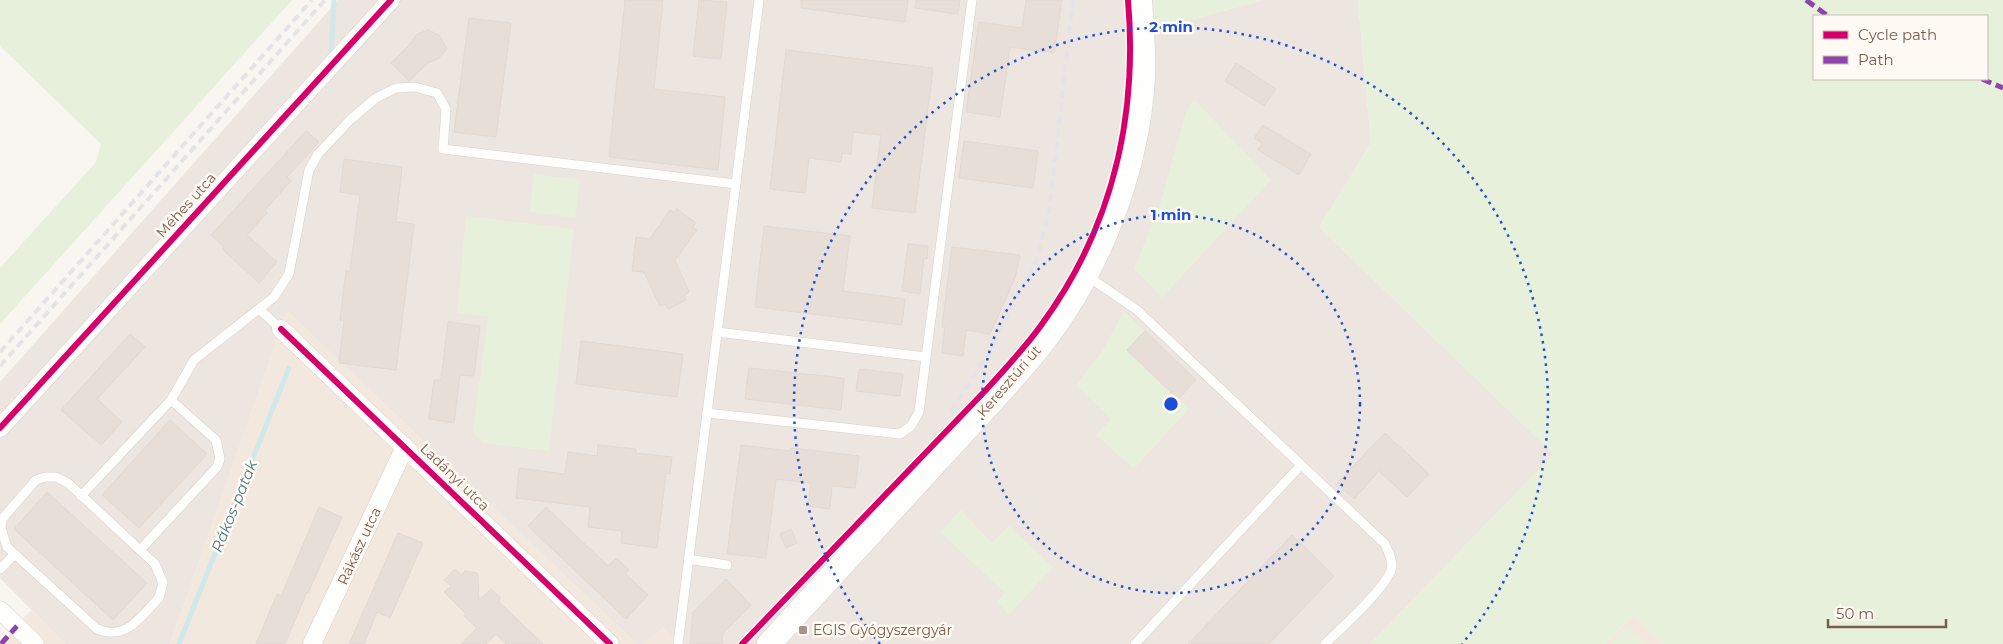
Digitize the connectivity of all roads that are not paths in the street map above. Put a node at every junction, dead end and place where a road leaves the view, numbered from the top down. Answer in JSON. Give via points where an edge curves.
{"nodes":[{"id":1,"x":391,"y":0,"type":"edge"},
{"id":2,"x":759,"y":0,"type":"edge"},
{"id":3,"x":972,"y":0,"type":"edge"},
{"id":4,"x":1140,"y":0,"type":"edge"},
{"id":5,"x":736,"y":184,"type":"junction"},
{"id":6,"x":1085,"y":275,"type":"junction"},
{"id":7,"x":259,"y":309,"type":"junction"},
{"id":8,"x":281,"y":329,"type":"joint"},
{"id":9,"x":717,"y":332,"type":"junction"},
{"id":10,"x":926,"y":357,"type":"junction"},
{"id":11,"x":171,"y":400,"type":"junction"},
{"id":12,"x":707,"y":413,"type":"junction"},
{"id":13,"x":0,"y":428,"type":"edge"},
{"id":14,"x":405,"y":447,"type":"junction"},
{"id":15,"x":1301,"y":465,"type":"junction"},
{"id":16,"x":82,"y":496,"type":"junction"},
{"id":17,"x":140,"y":550,"type":"junction"},
{"id":18,"x":14,"y":555,"type":"junction"},
{"id":19,"x":688,"y":559,"type":"junction"},
{"id":20,"x":727,"y":565,"type":"dead end"},
{"id":21,"x":0,"y":569,"type":"edge"},
{"id":22,"x":0,"y":610,"type":"edge"},
{"id":23,"x":35,"y":644,"type":"edge"},
{"id":24,"x":312,"y":644,"type":"edge"},
{"id":25,"x":610,"y":644,"type":"edge"},
{"id":26,"x":678,"y":644,"type":"edge"},
{"id":27,"x":770,"y":644,"type":"edge"},
{"id":28,"x":1135,"y":644,"type":"edge"},
{"id":29,"x":1325,"y":644,"type":"edge"}],
"edges":[{"from":1,"to":13,"type":"street","name":"Méhes utca"},
{"from":2,"to":5,"type":"lane"},
{"from":3,"to":10,"type":"lane"},
{"from":4,"to":6,"type":"main road","name":"Keresztúri út","via":[[1143,77],[1137,130],[1118,198]]},
{"from":5,"to":7,"type":"lane","via":[[443,149],[446,109],[437,93],[396,88],[376,98],[351,119],[318,154],[309,170],[289,274],[274,297]]},
{"from":5,"to":9,"type":"lane"},
{"from":6,"to":15,"type":"lane","via":[[1137,310]]},
{"from":6,"to":27,"type":"main road","name":"Keresztúri út","via":[[1042,343]]},
{"from":7,"to":8,"type":"lane"},
{"from":7,"to":11,"type":"lane","via":[[194,360]]},
{"from":8,"to":14,"type":"street","name":"Ladányi utca"},
{"from":9,"to":10,"type":"lane"},
{"from":9,"to":12,"type":"lane"},
{"from":10,"to":12,"type":"lane","via":[[919,412],[911,426],[900,434]]},
{"from":11,"to":16,"type":"lane"},
{"from":11,"to":17,"type":"lane","via":[[216,440],[220,459],[217,467]]},
{"from":12,"to":19,"type":"lane"},
{"from":14,"to":24,"type":"street","name":"Rákász utca"},
{"from":14,"to":25,"type":"street","name":"Ladányi utca"},
{"from":15,"to":28,"type":"lane"},
{"from":15,"to":29,"type":"lane","via":[[1385,544],[1391,557],[1392,568],[1383,585]]},
{"from":16,"to":17,"type":"lane"},
{"from":16,"to":18,"type":"lane","via":[[56,477],[36,480],[2,519],[2,538]]},
{"from":17,"to":18,"type":"lane","via":[[155,564],[163,583],[162,592],[131,626],[118,633],[97,629]]},
{"from":18,"to":21,"type":"lane"},
{"from":19,"to":20,"type":"lane"},
{"from":19,"to":26,"type":"lane"},
{"from":22,"to":23,"type":"street"}]}
